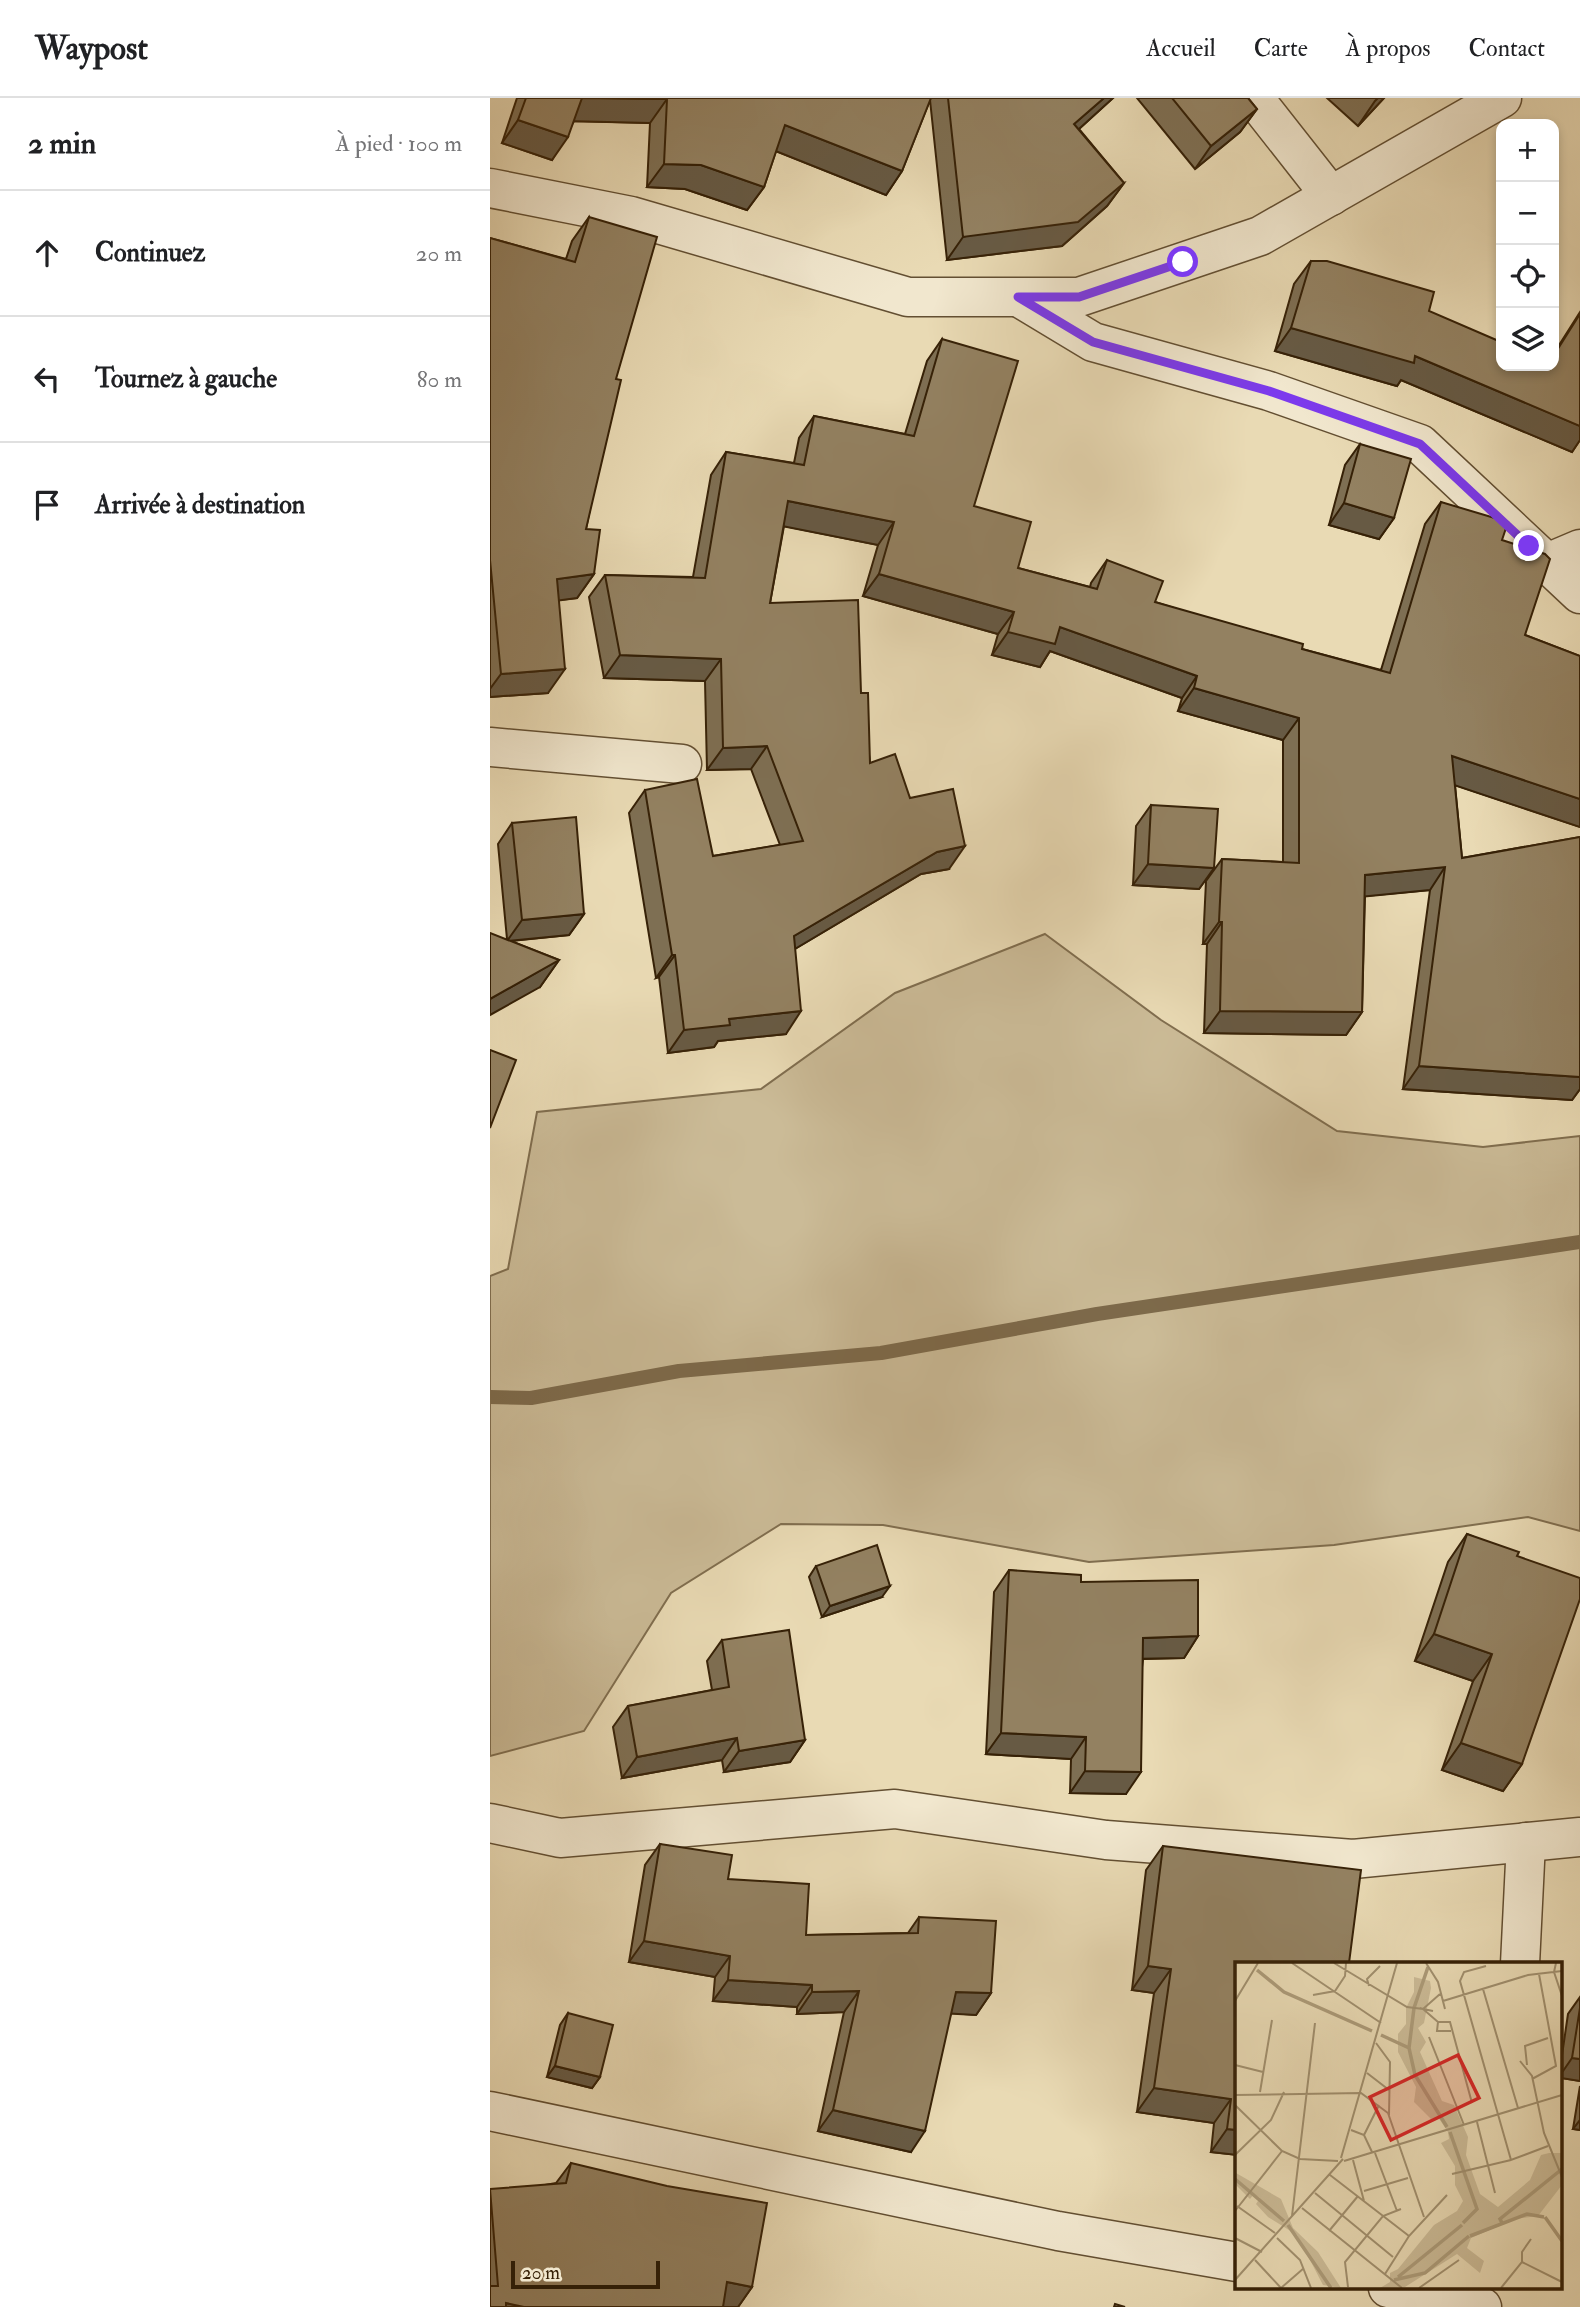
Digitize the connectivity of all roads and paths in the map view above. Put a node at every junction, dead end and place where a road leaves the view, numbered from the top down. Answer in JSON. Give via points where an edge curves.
{"nodes":[{"id":1,"x":1254,"y":98,"type":"edge"},
{"id":2,"x":1502,"y":98,"type":"edge"},
{"id":3,"x":490,"y":188,"type":"edge"},
{"id":4,"x":1331,"y":196,"type":"junction"},
{"id":5,"x":1018,"y":297,"type":"junction"},
{"id":6,"x":1563,"y":556,"type":"edge"},
{"id":7,"x":1580,"y":594,"type":"edge"},
{"id":8,"x":490,"y":747,"type":"edge"},
{"id":9,"x":682,"y":764,"type":"dead end"},
{"id":10,"x":490,"y":1823,"type":"edge"},
{"id":11,"x":1580,"y":1837,"type":"edge"},
{"id":12,"x":1526,"y":1842,"type":"junction"},
{"id":13,"x":1520,"y":1962,"type":"edge"},
{"id":14,"x":490,"y":2111,"type":"edge"},
{"id":15,"x":1235,"y":2262,"type":"edge"},
{"id":16,"x":1414,"y":2290,"type":"edge"},
{"id":17,"x":1440,"y":2292,"type":"edge"},
{"id":18,"x":1482,"y":2307,"type":"edge"}],
"edges":[{"from":1,"to":4,"type":"street"},
{"from":2,"to":4,"type":"street"},
{"from":3,"to":5,"type":"street","via":[[631,216],[908,298]]},
{"from":4,"to":5,"type":"street","via":[[1261,236],[1079,297]]},
{"from":5,"to":6,"type":"street","via":[[1093,342],[1269,391],[1420,444]]},
{"from":6,"to":7,"type":"street"},
{"from":8,"to":9,"type":"street"},
{"from":10,"to":12,"type":"street","via":[[560,1838],[895,1809],[1106,1840],[1353,1859]]},
{"from":11,"to":12,"type":"street"},
{"from":12,"to":13,"type":"street"},
{"from":14,"to":15,"type":"street","via":[[1058,2231]]},
{"from":16,"to":17,"type":"street"},
{"from":17,"to":18,"type":"street"}]}
